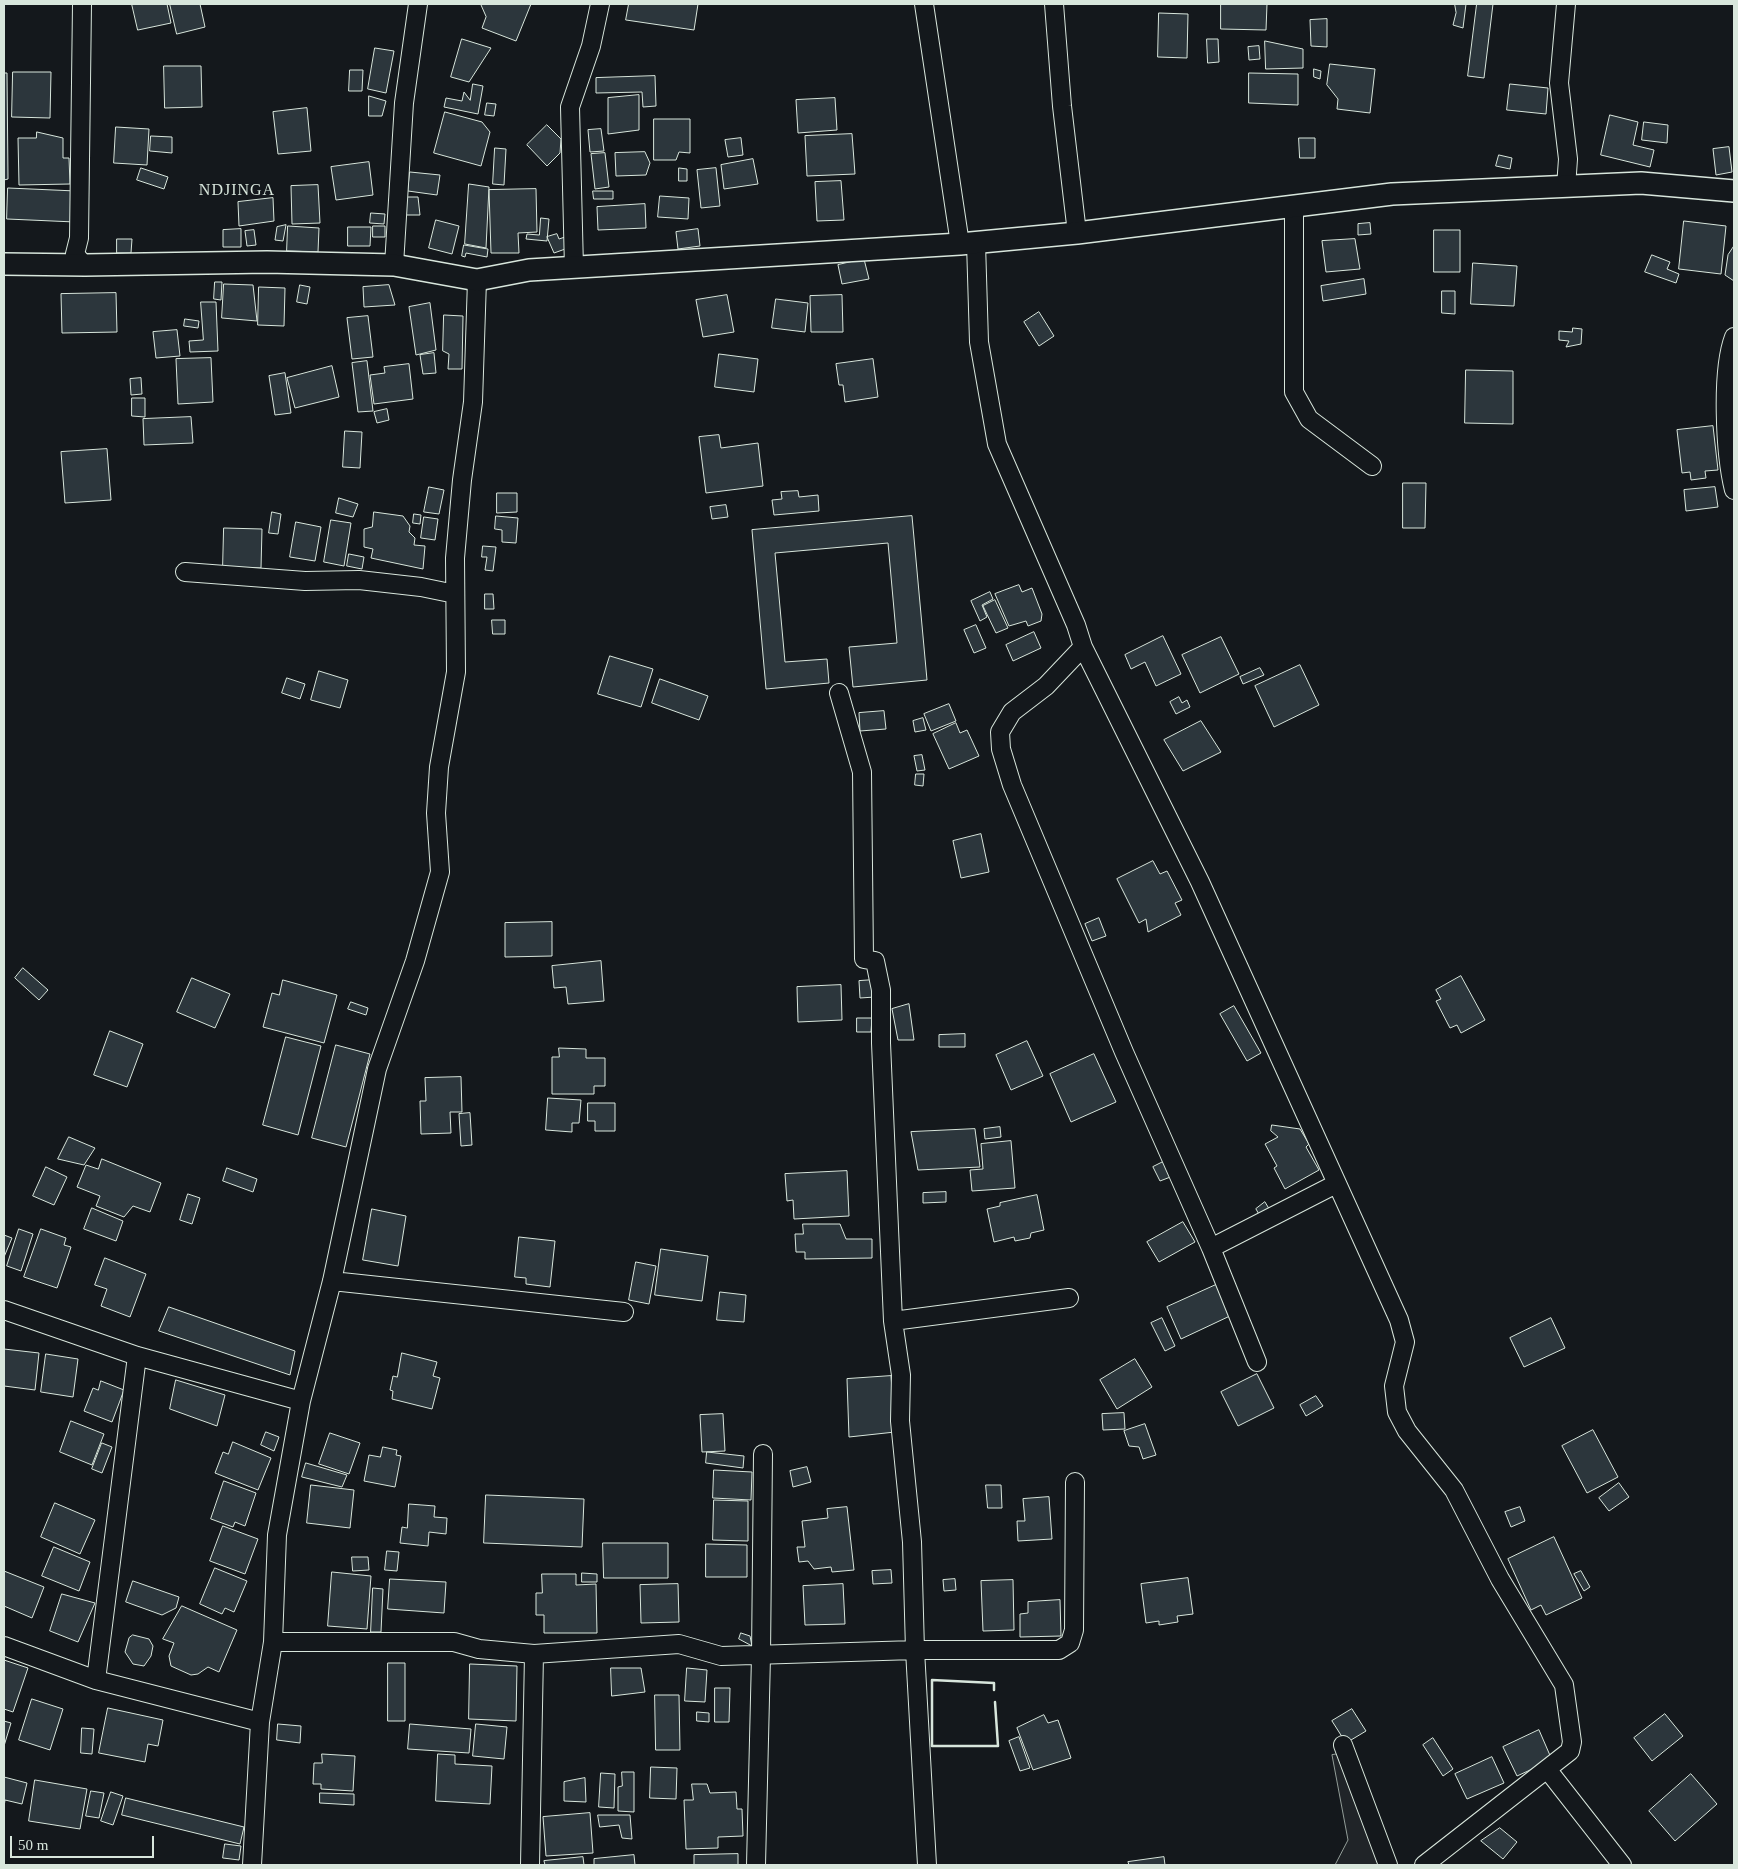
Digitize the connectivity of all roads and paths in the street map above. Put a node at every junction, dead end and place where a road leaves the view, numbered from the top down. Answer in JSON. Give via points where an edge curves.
{"nodes":[{"id":1,"x":82,"y":4,"type":"edge"},
{"id":2,"x":418,"y":4,"type":"edge"},
{"id":3,"x":600,"y":4,"type":"edge"},
{"id":4,"x":924,"y":4,"type":"edge"},
{"id":5,"x":1054,"y":4,"type":"edge"},
{"id":6,"x":1566,"y":4,"type":"edge"},
{"id":7,"x":1566,"y":187,"type":"junction"},
{"id":8,"x":1734,"y":190,"type":"edge"},
{"id":9,"x":1294,"y":207,"type":"junction"},
{"id":10,"x":1077,"y":233,"type":"junction"},
{"id":11,"x":968,"y":244,"type":"junction"},
{"id":12,"x":4,"y":264,"type":"edge"},
{"id":13,"x":83,"y":264,"type":"junction"},
{"id":14,"x":394,"y":265,"type":"junction"},
{"id":15,"x":574,"y":268,"type":"junction"},
{"id":16,"x":477,"y":280,"type":"junction"},
{"id":17,"x":1734,"y":337,"type":"edge"},
{"id":18,"x":1372,"y":466,"type":"dead end"},
{"id":19,"x":1734,"y":490,"type":"edge"},
{"id":20,"x":185,"y":572,"type":"dead end"},
{"id":21,"x":455,"y":594,"type":"junction"},
{"id":22,"x":1083,"y":647,"type":"junction"},
{"id":23,"x":839,"y":694,"type":"dead end"},
{"id":24,"x":1336,"y":1184,"type":"junction"},
{"id":25,"x":1211,"y":1248,"type":"junction"},
{"id":26,"x":332,"y":1281,"type":"junction"},
{"id":27,"x":1069,"y":1298,"type":"dead end"},
{"id":28,"x":4,"y":1310,"type":"edge"},
{"id":29,"x":624,"y":1312,"type":"dead end"},
{"id":30,"x":893,"y":1321,"type":"junction"},
{"id":31,"x":136,"y":1356,"type":"junction"},
{"id":32,"x":1257,"y":1362,"type":"dead end"},
{"id":33,"x":301,"y":1400,"type":"junction"},
{"id":34,"x":763,"y":1454,"type":"dead end"},
{"id":35,"x":1075,"y":1482,"type":"dead end"},
{"id":36,"x":272,"y":1642,"type":"junction"},
{"id":37,"x":4,"y":1646,"type":"edge"},
{"id":38,"x":915,"y":1650,"type":"junction"},
{"id":39,"x":534,"y":1654,"type":"junction"},
{"id":40,"x":761,"y":1656,"type":"junction"},
{"id":41,"x":96,"y":1680,"type":"junction"},
{"id":42,"x":260,"y":1722,"type":"junction"},
{"id":43,"x":1343,"y":1745,"type":"dead end"},
{"id":44,"x":1547,"y":1769,"type":"junction"},
{"id":45,"x":252,"y":1865,"type":"edge"},
{"id":46,"x":530,"y":1865,"type":"edge"},
{"id":47,"x":756,"y":1865,"type":"edge"},
{"id":48,"x":927,"y":1865,"type":"edge"},
{"id":49,"x":1388,"y":1865,"type":"edge"},
{"id":50,"x":1424,"y":1865,"type":"edge"},
{"id":51,"x":1622,"y":1865,"type":"edge"}],
"edges":[{"from":1,"to":13,"type":"street","via":[[79,238],[75,254]]},
{"from":2,"to":14,"type":"street","via":[[404,103]]},
{"from":3,"to":15,"type":"street","via":[[591,46],[570,107]]},
{"from":4,"to":11,"type":"street"},
{"from":5,"to":10,"type":"street"},
{"from":6,"to":7,"type":"street","via":[[1559,83],[1568,159]]},
{"from":7,"to":8,"type":"street","via":[[1641,183]]},
{"from":7,"to":9,"type":"street","via":[[1392,194]]},
{"from":9,"to":10,"type":"street"},
{"from":9,"to":18,"type":"street","via":[[1294,392],[1309,419]]},
{"from":10,"to":11,"type":"street"},
{"from":11,"to":15,"type":"street"},
{"from":11,"to":22,"type":"street","via":[[979,342],[997,444]]},
{"from":12,"to":13,"type":"street"},
{"from":13,"to":14,"type":"street","via":[[267,262]]},
{"from":14,"to":16,"type":"street"},
{"from":15,"to":16,"type":"street","via":[[529,270]]},
{"from":16,"to":21,"type":"street","via":[[473,402],[462,480]]},
{"from":17,"to":19,"type":"street","via":[[1729,350],[1727,387],[1729,469]]},
{"from":20,"to":21,"type":"street","via":[[305,581],[359,580]]},
{"from":21,"to":26,"type":"street","via":[[456,672],[437,794],[440,872],[415,961],[377,1069]]},
{"from":22,"to":24,"type":"street","via":[[1200,882]]},
{"from":22,"to":25,"type":"street","via":[[1046,686],[1012,712],[1000,732],[1001,749],[1012,785],[1124,1052]]},
{"from":23,"to":30,"type":"street","via":[[862,772],[864,959],[875,961],[881,990]]},
{"from":24,"to":25,"type":"street"},
{"from":24,"to":44,"type":"street","via":[[1399,1320],[1404,1342],[1394,1386],[1397,1412],[1407,1431],[1454,1490],[1500,1579],[1564,1685],[1572,1742],[1570,1751]]},
{"from":25,"to":32,"type":"street"},
{"from":26,"to":29,"type":"street"},
{"from":26,"to":33,"type":"street"},
{"from":27,"to":30,"type":"street"},
{"from":28,"to":31,"type":"street"},
{"from":30,"to":38,"type":"street","via":[[901,1375],[900,1421],[912,1542]]},
{"from":31,"to":33,"type":"street"},
{"from":31,"to":41,"type":"street"},
{"from":33,"to":36,"type":"street","via":[[277,1534]]},
{"from":34,"to":40,"type":"street"},
{"from":35,"to":38,"type":"street","via":[[1074,1630],[1070,1643],[1059,1650]]},
{"from":36,"to":39,"type":"street","via":[[454,1642],[479,1649]]},
{"from":36,"to":42,"type":"street"},
{"from":37,"to":41,"type":"street"},
{"from":38,"to":40,"type":"street"},
{"from":38,"to":48,"type":"street"},
{"from":39,"to":40,"type":"street","via":[[679,1644],[721,1656]]},
{"from":39,"to":46,"type":"street"},
{"from":40,"to":47,"type":"street"},
{"from":41,"to":42,"type":"street"},
{"from":42,"to":45,"type":"street"},
{"from":43,"to":49,"type":"street"},
{"from":44,"to":50,"type":"street"},
{"from":44,"to":51,"type":"street"}]}
